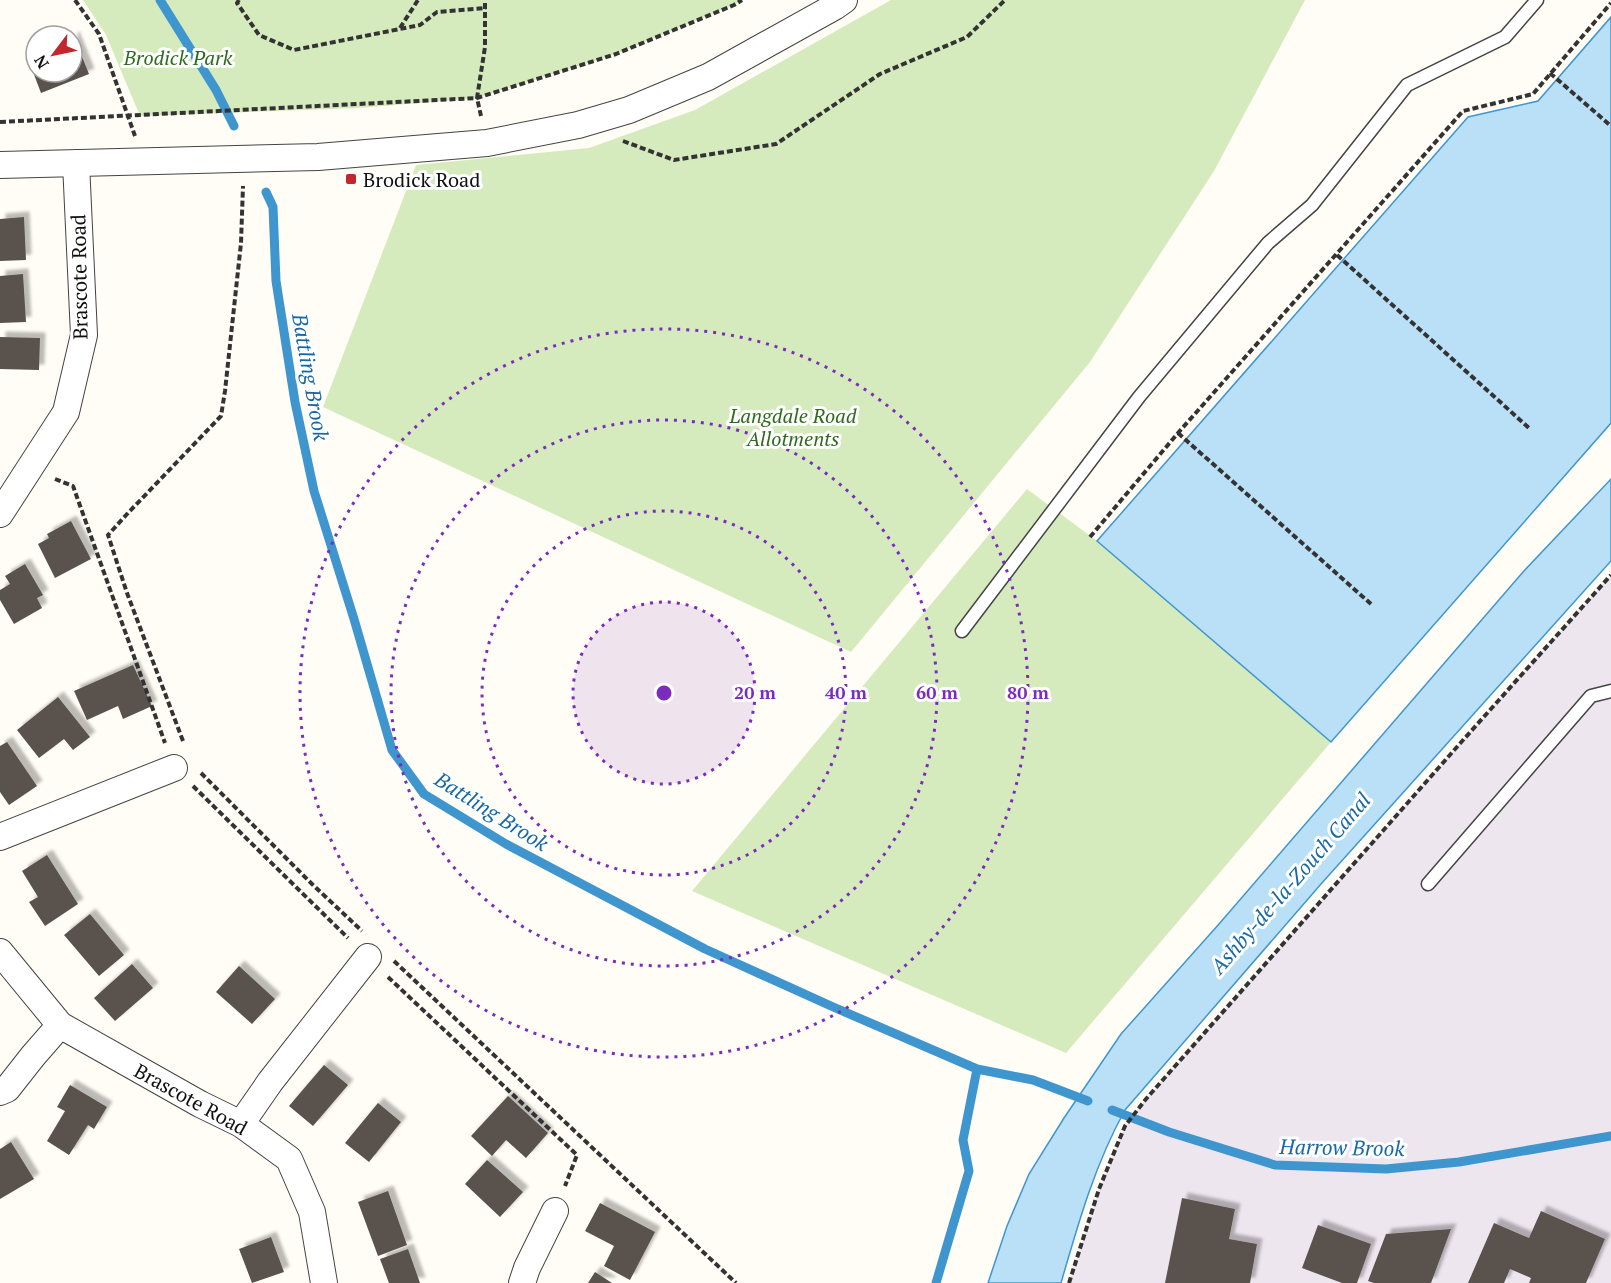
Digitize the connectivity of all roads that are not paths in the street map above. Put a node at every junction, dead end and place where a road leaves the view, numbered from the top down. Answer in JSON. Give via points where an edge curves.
{"nodes":[{"id":1,"x":844,"y":0,"type":"edge"},
{"id":2,"x":1537,"y":0,"type":"edge"},
{"id":3,"x":76,"y":163,"type":"junction"},
{"id":4,"x":0,"y":165,"type":"edge"},
{"id":5,"x":0,"y":514,"type":"edge"},
{"id":6,"x":962,"y":631,"type":"dead end"},
{"id":7,"x":1611,"y":690,"type":"edge"},
{"id":8,"x":179,"y":756,"type":"road end"},
{"id":9,"x":0,"y":837,"type":"edge"},
{"id":10,"x":1428,"y":884,"type":"dead end"},
{"id":11,"x":374,"y":950,"type":"road end"},
{"id":12,"x":0,"y":952,"type":"edge"},
{"id":13,"x":60,"y":1025,"type":"junction"},
{"id":14,"x":0,"y":1092,"type":"edge"},
{"id":15,"x":242,"y":1124,"type":"junction"},
{"id":16,"x":555,"y":1211,"type":"road end"},
{"id":17,"x":324,"y":1283,"type":"edge"},
{"id":18,"x":522,"y":1283,"type":"edge"}],
"edges":[{"from":1,"to":3,"type":"street","via":[[708,77],[629,110],[578,124],[487,143],[318,157]]},
{"from":2,"to":6,"type":"lane","via":[[1505,38],[1407,85],[1312,205],[1268,243],[1139,398]]},
{"from":3,"to":4,"type":"street"},
{"from":3,"to":5,"type":"street","name":"Brascote Road","via":[[84,334],[66,412]]},
{"from":7,"to":10,"type":"lane","via":[[1591,696]]},
{"from":8,"to":9,"type":"street"},
{"from":11,"to":15,"type":"street","via":[[270,1082]]},
{"from":12,"to":13,"type":"street","name":"Brascote Road"},
{"from":13,"to":14,"type":"street","via":[[7,1089]]},
{"from":13,"to":15,"type":"street","name":"Brascote Road"},
{"from":15,"to":17,"type":"street","name":"Brascote Road","via":[[289,1159],[312,1212]]},
{"from":16,"to":18,"type":"street"}]}
